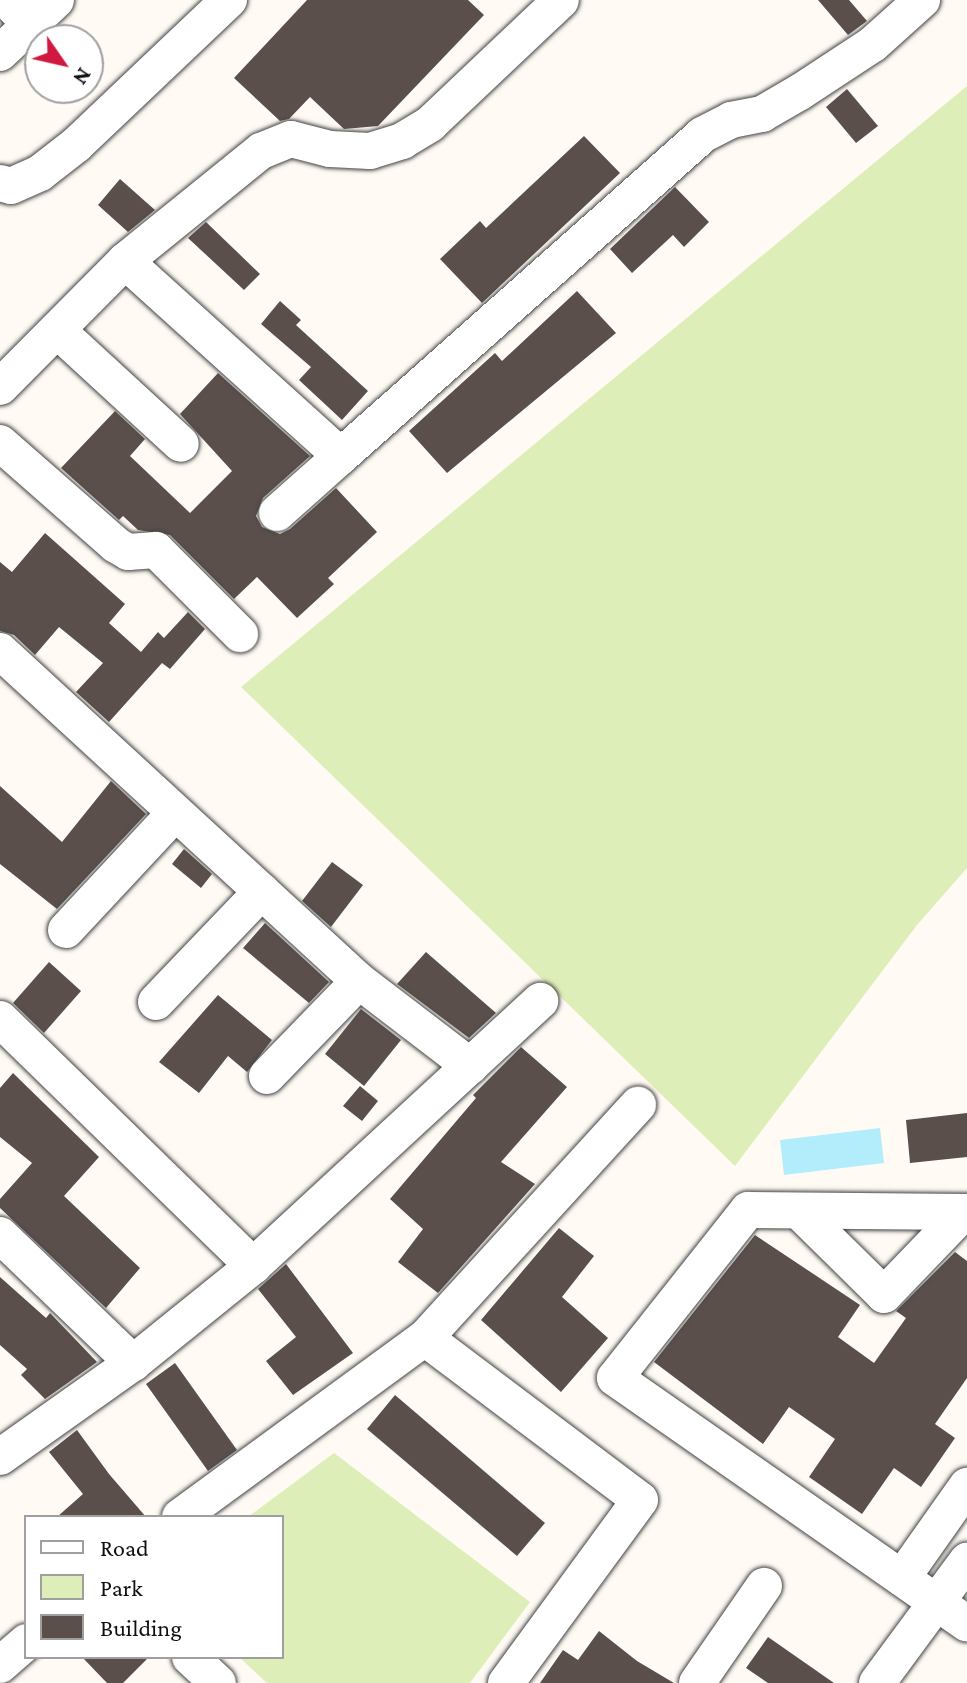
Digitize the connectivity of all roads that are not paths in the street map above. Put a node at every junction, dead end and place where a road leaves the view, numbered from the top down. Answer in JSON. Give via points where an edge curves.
{"nodes":[{"id":1,"x":56,"y":0,"type":"edge"},
{"id":2,"x":229,"y":0,"type":"edge"},
{"id":3,"x":561,"y":0,"type":"edge"},
{"id":4,"x":922,"y":0,"type":"edge"},
{"id":5,"x":18,"y":12,"type":"edge"},
{"id":6,"x":0,"y":53,"type":"edge"},
{"id":7,"x":0,"y":183,"type":"edge"},
{"id":8,"x":125,"y":261,"type":"junction"},
{"id":9,"x":57,"y":330,"type":"junction"},
{"id":10,"x":0,"y":387,"type":"edge"},
{"id":11,"x":0,"y":443,"type":"edge"},
{"id":12,"x":181,"y":444,"type":"dead end"},
{"id":13,"x":341,"y":456,"type":"junction"},
{"id":14,"x":277,"y":513,"type":"dead end"},
{"id":15,"x":240,"y":634,"type":"dead end"},
{"id":16,"x":0,"y":651,"type":"edge"},
{"id":17,"x":175,"y":813,"type":"junction"},
{"id":18,"x":262,"y":891,"type":"junction"},
{"id":19,"x":66,"y":930,"type":"dead end"},
{"id":20,"x":359,"y":981,"type":"junction"},
{"id":21,"x":540,"y":1001,"type":"dead end"},
{"id":22,"x":156,"y":1002,"type":"dead end"},
{"id":23,"x":0,"y":1019,"type":"edge"},
{"id":24,"x":470,"y":1066,"type":"junction"},
{"id":25,"x":267,"y":1076,"type":"dead end"},
{"id":26,"x":638,"y":1105,"type":"dead end"},
{"id":27,"x":966,"y":1212,"type":"edge"},
{"id":28,"x":802,"y":1214,"type":"junction"},
{"id":29,"x":0,"y":1235,"type":"edge"},
{"id":30,"x":253,"y":1266,"type":"junction"},
{"id":31,"x":425,"y":1338,"type":"junction"},
{"id":32,"x":133,"y":1363,"type":"junction"},
{"id":33,"x":3,"y":1449,"type":"edge"},
{"id":34,"x":967,"y":1486,"type":"edge"},
{"id":35,"x":183,"y":1515,"type":"edge"},
{"id":36,"x":967,"y":1561,"type":"edge"},
{"id":37,"x":902,"y":1578,"type":"junction"},
{"id":38,"x":764,"y":1586,"type":"dead end"},
{"id":39,"x":937,"y":1602,"type":"junction"},
{"id":40,"x":967,"y":1624,"type":"edge"},
{"id":41,"x":24,"y":1644,"type":"edge"},
{"id":42,"x":192,"y":1659,"type":"edge"},
{"id":43,"x":0,"y":1665,"type":"edge"},
{"id":44,"x":218,"y":1683,"type":"edge"},
{"id":45,"x":506,"y":1683,"type":"edge"},
{"id":46,"x":697,"y":1683,"type":"edge"},
{"id":47,"x":877,"y":1683,"type":"edge"}],
"edges":[{"from":1,"to":5,"type":"street"},
{"from":2,"to":7,"type":"street","via":[[76,145],[40,173],[11,186]]},
{"from":3,"to":8,"type":"street","via":[[430,124],[370,151],[330,149],[291,139],[261,151]]},
{"from":4,"to":13,"type":"street","via":[[873,44],[800,92],[762,114],[731,120],[702,135]]},
{"from":5,"to":6,"type":"street"},
{"from":8,"to":9,"type":"street"},
{"from":8,"to":13,"type":"street"},
{"from":9,"to":10,"type":"street"},
{"from":9,"to":12,"type":"street"},
{"from":11,"to":15,"type":"street","via":[[116,545],[128,552],[156,550]]},
{"from":13,"to":14,"type":"street"},
{"from":16,"to":17,"type":"street"},
{"from":17,"to":18,"type":"street"},
{"from":17,"to":19,"type":"street"},
{"from":18,"to":20,"type":"street"},
{"from":18,"to":22,"type":"street"},
{"from":20,"to":24,"type":"street"},
{"from":20,"to":25,"type":"street"},
{"from":21,"to":24,"type":"street"},
{"from":23,"to":30,"type":"street"},
{"from":24,"to":30,"type":"street"},
{"from":26,"to":31,"type":"street"},
{"from":27,"to":28,"type":"street"},
{"from":27,"to":28,"type":"street","via":[[884,1295]]},
{"from":28,"to":37,"type":"street","via":[[748,1210],[615,1378]]},
{"from":29,"to":32,"type":"street"},
{"from":30,"to":32,"type":"street"},
{"from":31,"to":35,"type":"street"},
{"from":31,"to":45,"type":"street","via":[[640,1500]]},
{"from":32,"to":33,"type":"street"},
{"from":34,"to":37,"type":"street"},
{"from":36,"to":39,"type":"street"},
{"from":37,"to":39,"type":"street"},
{"from":38,"to":46,"type":"street"},
{"from":39,"to":40,"type":"street"},
{"from":39,"to":47,"type":"street"},
{"from":41,"to":43,"type":"street"},
{"from":42,"to":44,"type":"street"}]}
